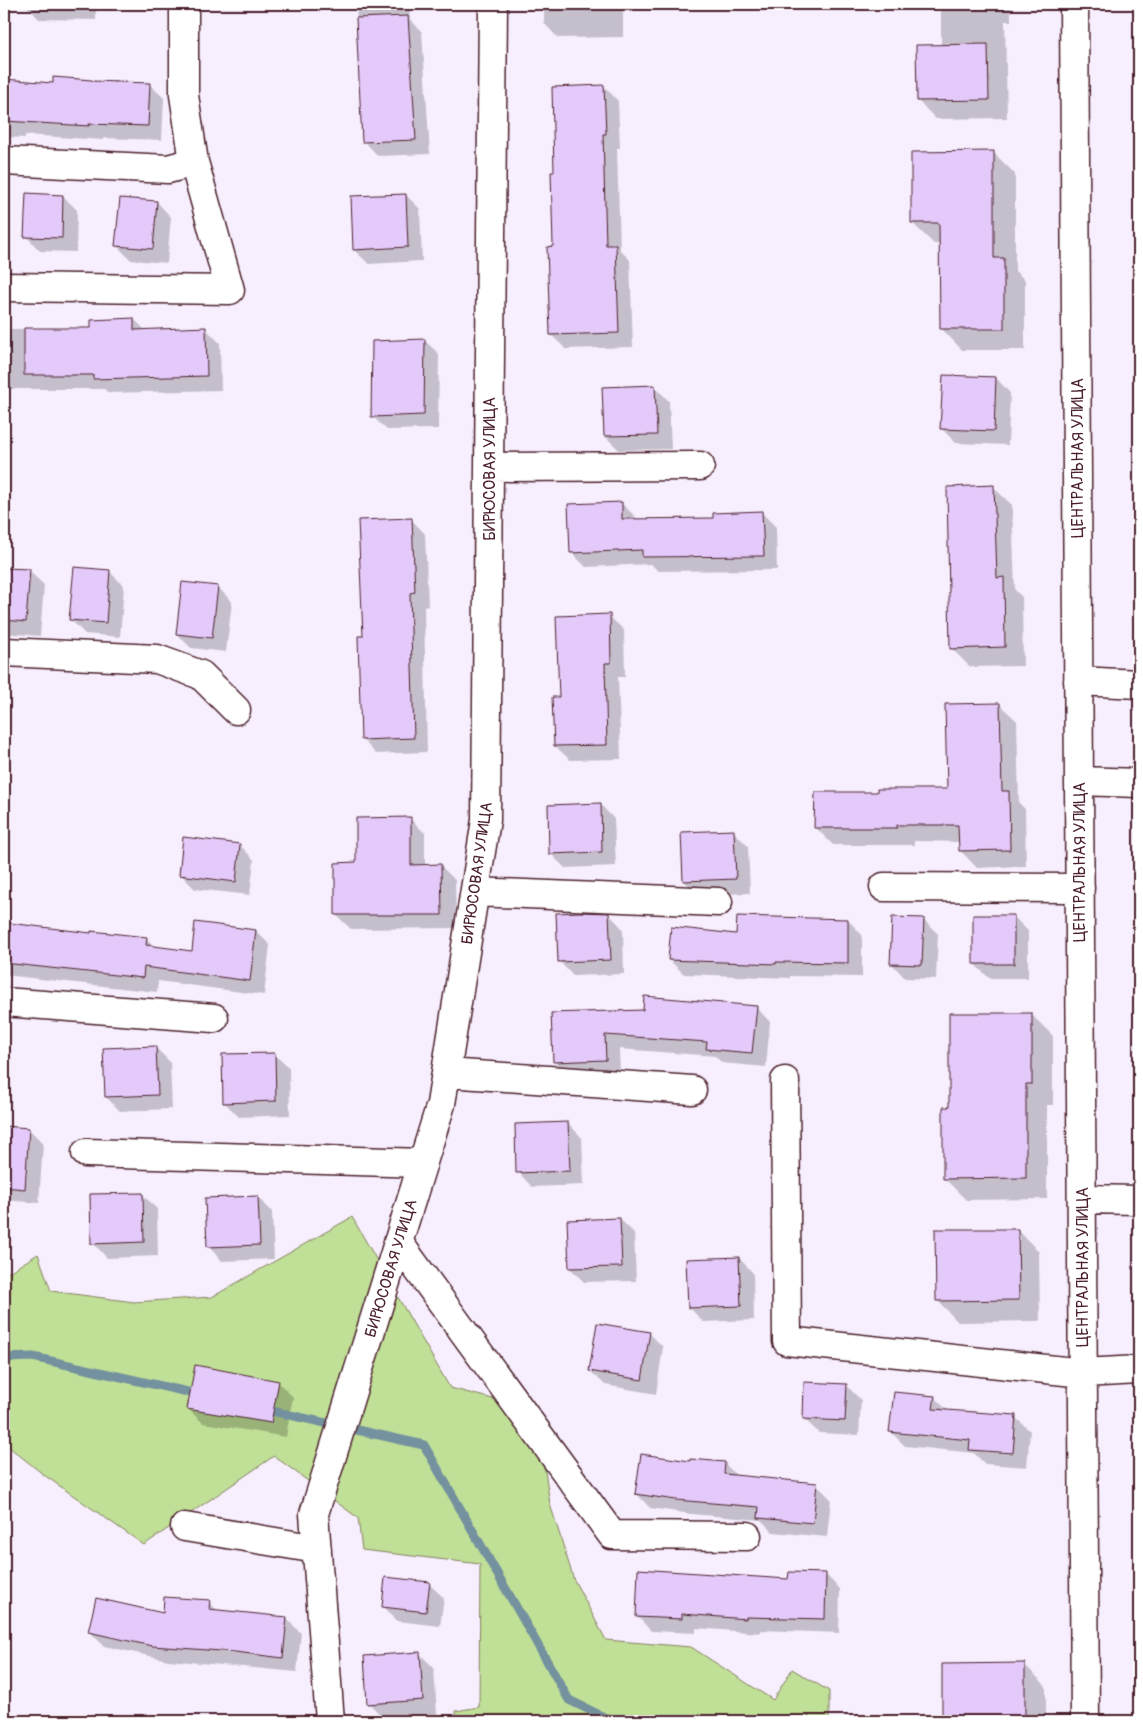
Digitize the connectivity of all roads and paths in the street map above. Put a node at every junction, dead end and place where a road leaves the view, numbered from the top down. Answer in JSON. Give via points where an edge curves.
{"nodes":[{"id":1,"x":184,"y":4,"type":"edge"},
{"id":2,"x":493,"y":4,"type":"edge"},
{"id":3,"x":1074,"y":4,"type":"edge"},
{"id":4,"x":4,"y":161,"type":"edge"},
{"id":5,"x":194,"y":162,"type":"junction"},
{"id":6,"x":4,"y":287,"type":"edge"},
{"id":7,"x":700,"y":466,"type":"dead end"},
{"id":8,"x":489,"y":467,"type":"junction"},
{"id":9,"x":4,"y":652,"type":"edge"},
{"id":10,"x":1078,"y":681,"type":"junction"},
{"id":11,"x":1139,"y":684,"type":"edge"},
{"id":12,"x":236,"y":710,"type":"dead end"},
{"id":13,"x":1079,"y":781,"type":"junction"},
{"id":14,"x":1139,"y":783,"type":"edge"},
{"id":15,"x":884,"y":888,"type":"dead end"},
{"id":16,"x":1080,"y":888,"type":"junction"},
{"id":17,"x":475,"y":892,"type":"junction"},
{"id":18,"x":718,"y":902,"type":"dead end"},
{"id":19,"x":4,"y":1002,"type":"edge"},
{"id":20,"x":214,"y":1018,"type":"dead end"},
{"id":21,"x":447,"y":1073,"type":"junction"},
{"id":22,"x":785,"y":1081,"type":"dead end"},
{"id":23,"x":692,"y":1090,"type":"dead end"},
{"id":24,"x":86,"y":1153,"type":"dead end"},
{"id":25,"x":423,"y":1163,"type":"junction"},
{"id":26,"x":1082,"y":1199,"type":"junction"},
{"id":27,"x":1139,"y":1200,"type":"edge"},
{"id":28,"x":398,"y":1242,"type":"junction"},
{"id":29,"x":1139,"y":1370,"type":"edge"},
{"id":30,"x":1083,"y":1373,"type":"junction"},
{"id":31,"x":185,"y":1526,"type":"dead end"},
{"id":32,"x":747,"y":1536,"type":"dead end"},
{"id":33,"x":317,"y":1548,"type":"junction"},
{"id":34,"x":330,"y":1721,"type":"edge"},
{"id":35,"x":1085,"y":1721,"type":"edge"}],
"edges":[{"from":1,"to":5,"type":"street","via":[[184,95]]},
{"from":2,"to":8,"type":"street","name":"БИРЮСОВАЯ УЛИЦА"},
{"from":3,"to":10,"type":"street","name":"ЦЕНТРАЛЬНАЯ УЛИЦА"},
{"from":4,"to":5,"type":"street","via":[[168,169]]},
{"from":5,"to":6,"type":"street","via":[[230,290]]},
{"from":7,"to":8,"type":"street"},
{"from":8,"to":17,"type":"street","name":"БИРЮСОВАЯ УЛИЦА","via":[[486,820]]},
{"from":9,"to":12,"type":"street","via":[[157,659],[201,675]]},
{"from":10,"to":11,"type":"street"},
{"from":10,"to":13,"type":"street","name":"ЦЕНТРАЛЬНАЯ УЛИЦА"},
{"from":13,"to":14,"type":"street"},
{"from":13,"to":16,"type":"street","name":"ЦЕНТРАЛЬНАЯ УЛИЦА"},
{"from":15,"to":16,"type":"street"},
{"from":16,"to":26,"type":"street","name":"ЦЕНТРАЛЬНАЯ УЛИЦА"},
{"from":17,"to":18,"type":"street"},
{"from":17,"to":21,"type":"street","name":"БИРЮСОВАЯ УЛИЦА"},
{"from":19,"to":20,"type":"street"},
{"from":21,"to":23,"type":"street"},
{"from":21,"to":25,"type":"street","name":"БИРЮСОВАЯ УЛИЦА","via":[[442,1104]]},
{"from":22,"to":30,"type":"street","via":[[787,1341]]},
{"from":24,"to":25,"type":"street"},
{"from":25,"to":28,"type":"street","name":"БИРЮСОВАЯ УЛИЦА"},
{"from":26,"to":27,"type":"street"},
{"from":26,"to":30,"type":"street","name":"ЦЕНТРАЛЬНАЯ УЛИЦА"},
{"from":28,"to":32,"type":"street","via":[[612,1535]]},
{"from":28,"to":33,"type":"street","name":"БИРЮСОВАЯ УЛИЦА","via":[[314,1514]]},
{"from":29,"to":30,"type":"street"},
{"from":30,"to":35,"type":"street","name":"ЦЕНТРАЛЬНАЯ УЛИЦА"},
{"from":31,"to":33,"type":"street"},
{"from":33,"to":34,"type":"street","name":"БИРЮСОВАЯ УЛИЦА"}]}
